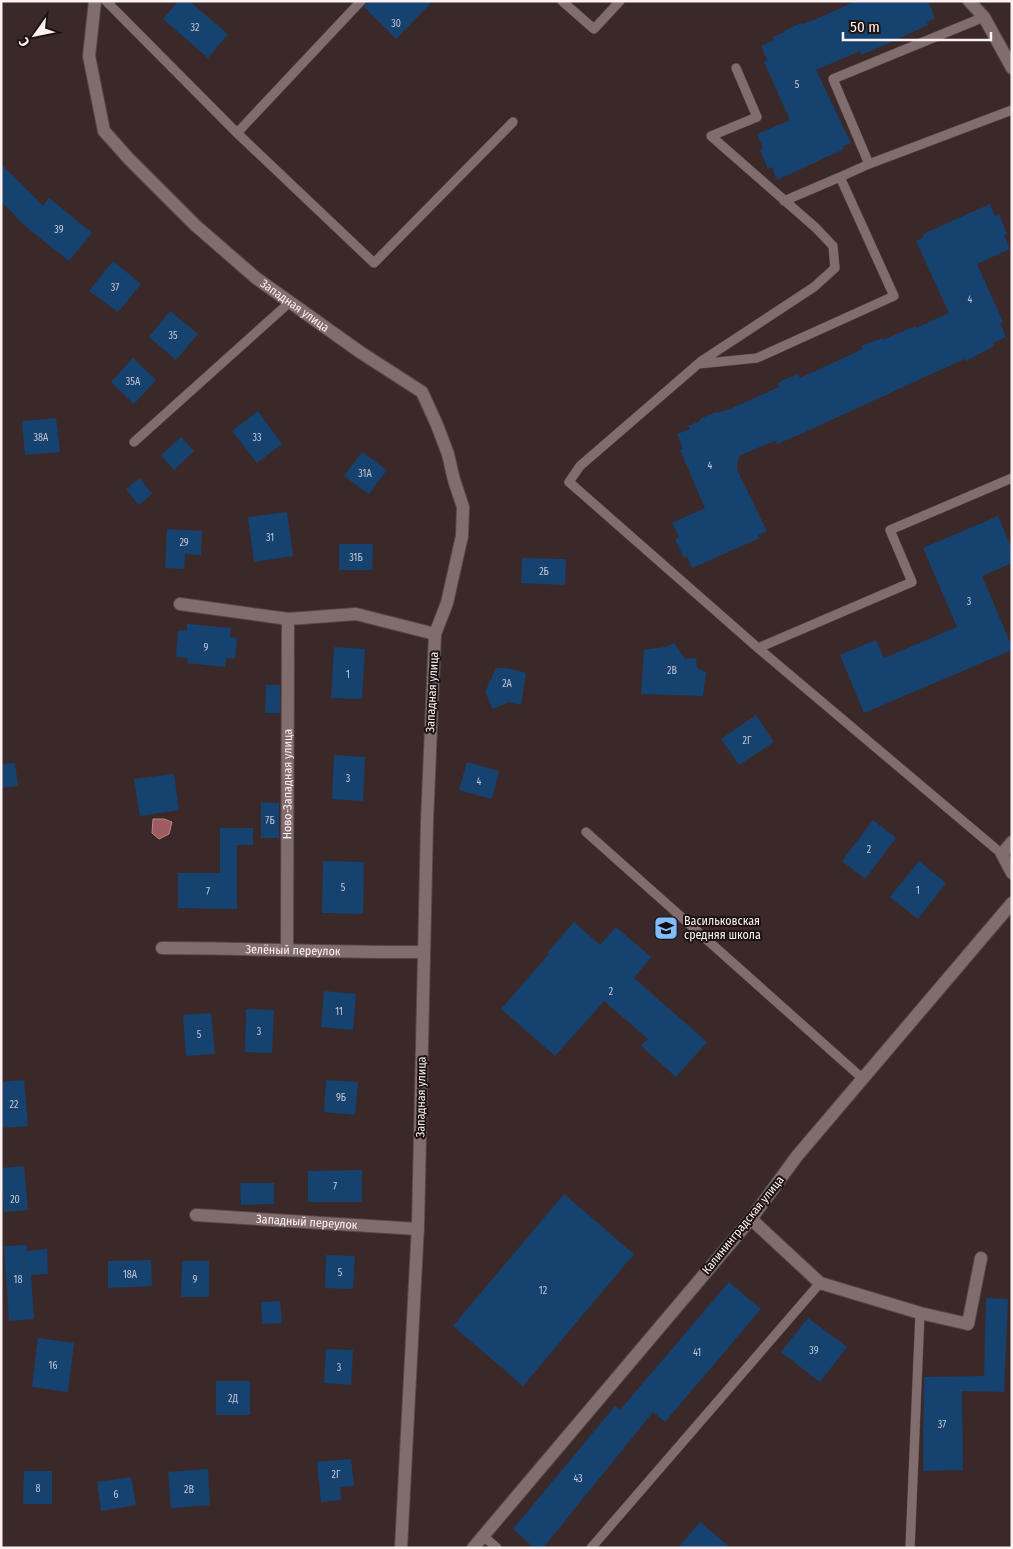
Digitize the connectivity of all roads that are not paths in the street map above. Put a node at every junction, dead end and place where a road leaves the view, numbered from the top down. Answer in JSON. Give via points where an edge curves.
{"nodes":[{"id":1,"x":95,"y":1,"type":"edge"},
{"id":2,"x":106,"y":1,"type":"edge"},
{"id":3,"x":360,"y":1,"type":"edge"},
{"id":4,"x":562,"y":1,"type":"edge"},
{"id":5,"x":620,"y":1,"type":"edge"},
{"id":6,"x":969,"y":1,"type":"edge"},
{"id":7,"x":984,"y":17,"type":"junction"},
{"id":8,"x":736,"y":68,"type":"dead end"},
{"id":9,"x":1012,"y":68,"type":"edge"},
{"id":10,"x":1012,"y":110,"type":"edge"},
{"id":11,"x":513,"y":122,"type":"dead end"},
{"id":12,"x":237,"y":133,"type":"junction"},
{"id":13,"x":869,"y":164,"type":"junction"},
{"id":14,"x":840,"y":178,"type":"junction"},
{"id":15,"x":784,"y":201,"type":"junction"},
{"id":16,"x":290,"y":302,"type":"junction"},
{"id":17,"x":698,"y":364,"type":"junction"},
{"id":18,"x":134,"y":442,"type":"dead end"},
{"id":19,"x":1012,"y":478,"type":"edge"},
{"id":20,"x":180,"y":604,"type":"dead end"},
{"id":21,"x":288,"y":619,"type":"junction"},
{"id":22,"x":435,"y":634,"type":"junction"},
{"id":23,"x":758,"y":648,"type":"junction"},
{"id":24,"x":586,"y":832,"type":"dead end"},
{"id":25,"x":1012,"y":842,"type":"edge"},
{"id":26,"x":1002,"y":854,"type":"junction"},
{"id":27,"x":1012,"y":873,"type":"edge"},
{"id":28,"x":1012,"y":903,"type":"edge"},
{"id":29,"x":162,"y":948,"type":"dead end"},
{"id":30,"x":287,"y":949,"type":"junction"},
{"id":31,"x":424,"y":952,"type":"junction"},
{"id":32,"x":862,"y":1078,"type":"junction"},
{"id":33,"x":196,"y":1215,"type":"dead end"},
{"id":34,"x":751,"y":1219,"type":"junction"},
{"id":35,"x":418,"y":1229,"type":"junction"},
{"id":36,"x":981,"y":1258,"type":"dead end"},
{"id":37,"x":820,"y":1283,"type":"junction"},
{"id":38,"x":920,"y":1313,"type":"junction"},
{"id":39,"x":482,"y":1535,"type":"junction"},
{"id":40,"x":401,"y":1548,"type":"edge"},
{"id":41,"x":473,"y":1548,"type":"edge"},
{"id":42,"x":497,"y":1548,"type":"edge"},
{"id":43,"x":591,"y":1548,"type":"edge"},
{"id":44,"x":910,"y":1548,"type":"edge"}],
"edges":[{"from":1,"to":16,"type":"street","name":"Западная улица","via":[[89,56],[104,131],[195,225],[256,278]]},
{"from":2,"to":12,"type":"lane"},
{"from":3,"to":12,"type":"lane"},
{"from":4,"to":5,"type":"lane","via":[[594,29]]},
{"from":6,"to":7,"type":"street"},
{"from":7,"to":9,"type":"street"},
{"from":7,"to":13,"type":"lane","via":[[832,80]]},
{"from":8,"to":15,"type":"lane","via":[[757,117],[711,136]]},
{"from":10,"to":13,"type":"lane"},
{"from":11,"to":12,"type":"lane","via":[[374,263]]},
{"from":13,"to":14,"type":"lane"},
{"from":14,"to":15,"type":"lane"},
{"from":14,"to":17,"type":"lane","via":[[894,296],[757,358]]},
{"from":15,"to":17,"type":"lane","via":[[833,246],[835,268],[814,287]]},
{"from":16,"to":18,"type":"lane"},
{"from":16,"to":22,"type":"street","name":"Западная улица","via":[[422,392],[437,425],[462,507],[462,536],[447,603]]},
{"from":17,"to":23,"type":"lane","via":[[580,466],[569,482]]},
{"from":19,"to":23,"type":"lane","via":[[890,530],[912,582]]},
{"from":20,"to":21,"type":"street"},
{"from":21,"to":22,"type":"street","via":[[356,614]]},
{"from":21,"to":30,"type":"street","name":"Ново-Западная улица"},
{"from":22,"to":31,"type":"street","name":"Западная улица"},
{"from":23,"to":26,"type":"lane"},
{"from":24,"to":32,"type":"lane"},
{"from":25,"to":26,"type":"street"},
{"from":26,"to":27,"type":"street"},
{"from":28,"to":32,"type":"street","name":"Калининградская улица"},
{"from":29,"to":30,"type":"street","name":"Зелёный переулок"},
{"from":30,"to":31,"type":"street","name":"Зелёный переулок"},
{"from":31,"to":35,"type":"street","name":"Западная улица"},
{"from":32,"to":34,"type":"street","name":"Калининградская улица","via":[[797,1156]]},
{"from":33,"to":35,"type":"street","name":"Западный переулок"},
{"from":34,"to":37,"type":"street"},
{"from":34,"to":39,"type":"street","name":"Калининградская улица"},
{"from":35,"to":40,"type":"street","name":"Западная улица"},
{"from":36,"to":38,"type":"street","via":[[968,1324]]},
{"from":37,"to":38,"type":"street"},
{"from":37,"to":43,"type":"lane"},
{"from":38,"to":44,"type":"lane"},
{"from":39,"to":41,"type":"street","name":"Калининградская улица"},
{"from":39,"to":42,"type":"lane"}]}
